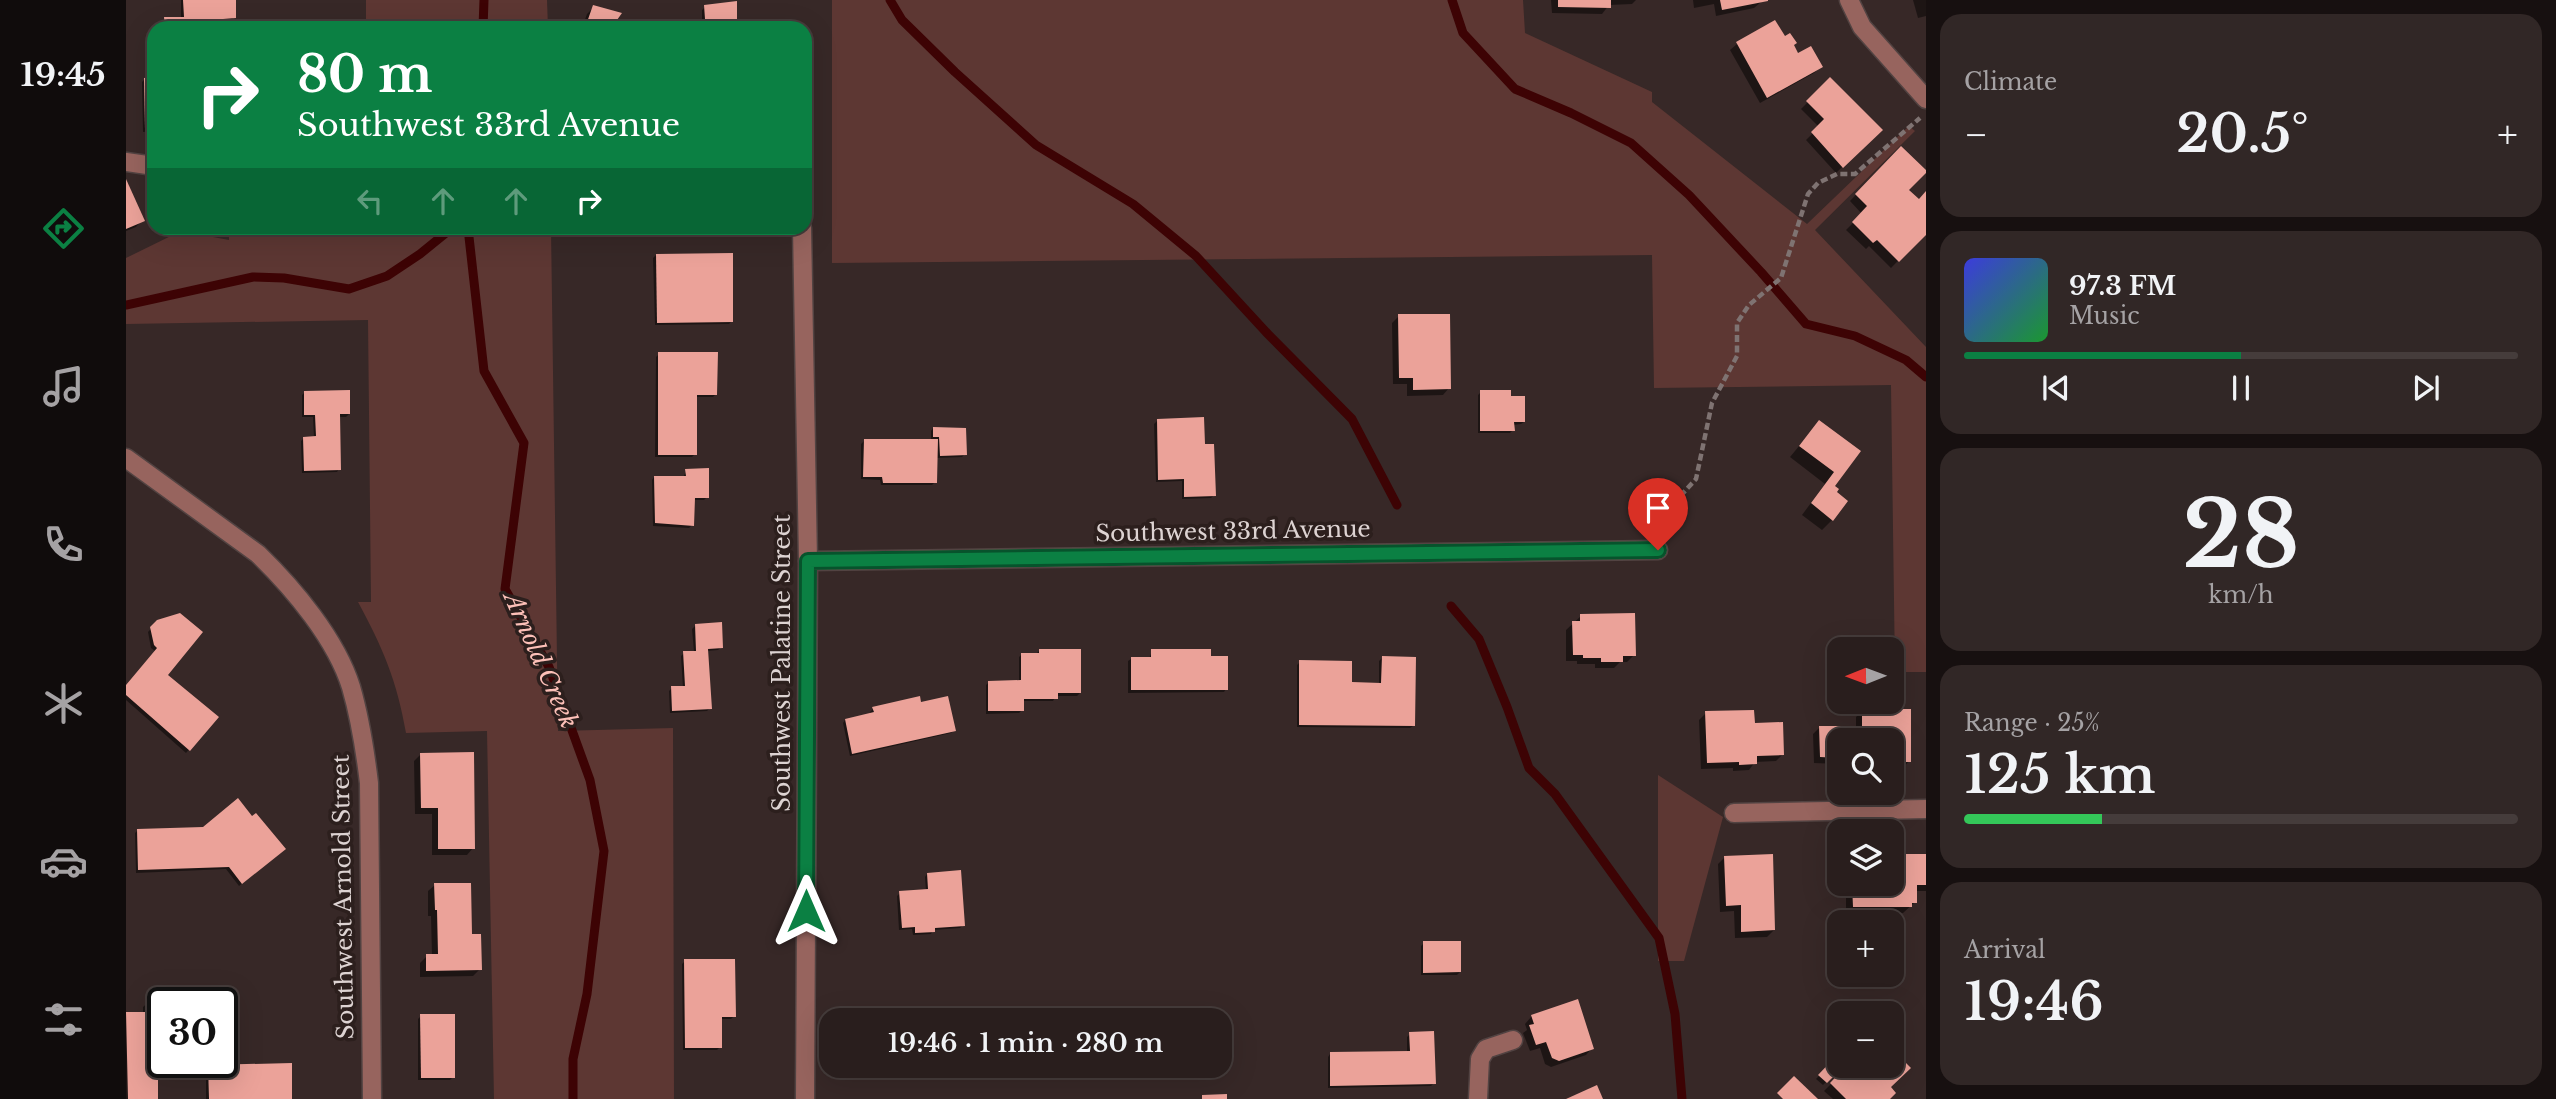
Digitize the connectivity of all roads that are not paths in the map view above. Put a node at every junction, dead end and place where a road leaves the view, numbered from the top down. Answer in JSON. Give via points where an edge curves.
{"nodes":[{"id":1,"x":1849,"y":0,"type":"edge"},
{"id":2,"x":1926,"y":99,"type":"edge"},
{"id":3,"x":126,"y":162,"type":"edge"},
{"id":4,"x":147,"y":165,"type":"edge"},
{"id":5,"x":802,"y":235,"type":"edge"},
{"id":6,"x":126,"y":457,"type":"edge"},
{"id":7,"x":1658,"y":550,"type":"dead end"},
{"id":8,"x":808,"y":561,"type":"junction"},
{"id":9,"x":1926,"y":809,"type":"edge"},
{"id":10,"x":1734,"y":813,"type":"dead end"},
{"id":11,"x":1513,"y":1040,"type":"dead end"},
{"id":12,"x":372,"y":1099,"type":"edge"},
{"id":13,"x":805,"y":1099,"type":"edge"},
{"id":14,"x":1478,"y":1099,"type":"edge"}],
"edges":[{"from":1,"to":2,"type":"street","via":[[1862,27]]},
{"from":3,"to":4,"type":"street"},
{"from":5,"to":8,"type":"street","name":"Southwest Palatine Street"},
{"from":6,"to":12,"type":"street","name":"Southwest Arnold Street","via":[[277,573],[323,629],[350,684],[369,783]]},
{"from":7,"to":8,"type":"street","name":"Southwest 33rd Avenue"},
{"from":8,"to":13,"type":"street","name":"Southwest Palatine Street"},
{"from":9,"to":10,"type":"street"},
{"from":11,"to":14,"type":"street","via":[[1486,1049],[1479,1068]]}]}
